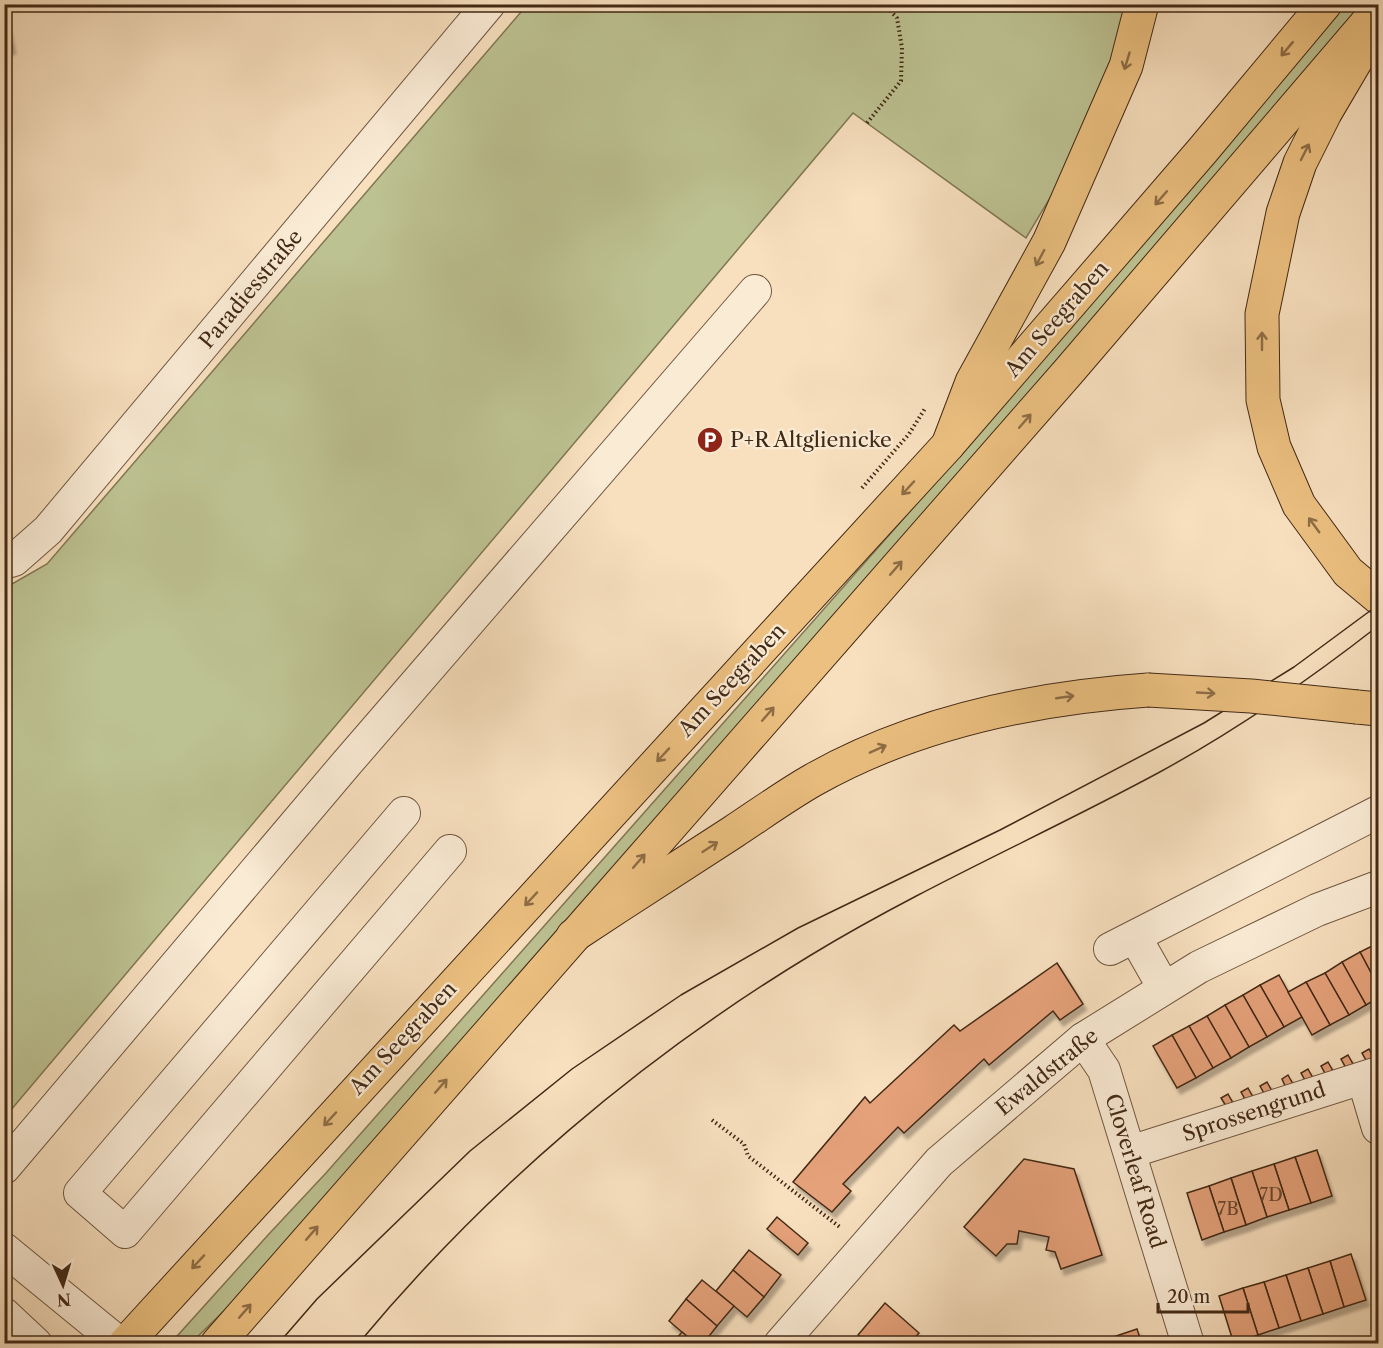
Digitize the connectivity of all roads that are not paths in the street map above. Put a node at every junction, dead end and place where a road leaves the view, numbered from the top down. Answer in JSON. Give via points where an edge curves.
{"nodes":[{"id":1,"x":489,"y":4,"type":"edge"},
{"id":2,"x":1142,"y":4,"type":"edge"},
{"id":3,"x":1325,"y":4,"type":"edge"},
{"id":4,"x":1378,"y":9,"type":"edge"},
{"id":5,"x":1378,"y":23,"type":"edge"},
{"id":6,"x":755,"y":291,"type":"dead end"},
{"id":7,"x":948,"y":445,"type":"junction"},
{"id":8,"x":4,"y":563,"type":"edge"},
{"id":9,"x":1378,"y":597,"type":"edge"},
{"id":10,"x":1368,"y":708,"type":"edge"},
{"id":11,"x":1378,"y":812,"type":"edge"},
{"id":12,"x":405,"y":813,"type":"dead end"},
{"id":13,"x":450,"y":851,"type":"dead end"},
{"id":14,"x":1378,"y":887,"type":"edge"},
{"id":15,"x":573,"y":936,"type":"junction"},
{"id":16,"x":1164,"y":988,"type":"junction"},
{"id":17,"x":1083,"y":1039,"type":"junction"},
{"id":18,"x":1370,"y":1076,"type":"edge"},
{"id":19,"x":1378,"y":1128,"type":"edge"},
{"id":20,"x":1130,"y":1152,"type":"junction"},
{"id":21,"x":4,"y":1168,"type":"edge"},
{"id":22,"x":4,"y":1249,"type":"edge"},
{"id":23,"x":4,"y":1314,"type":"edge"},
{"id":24,"x":36,"y":1344,"type":"edge"},
{"id":25,"x":120,"y":1344,"type":"edge"},
{"id":26,"x":125,"y":1344,"type":"edge"},
{"id":27,"x":217,"y":1344,"type":"edge"},
{"id":28,"x":780,"y":1344,"type":"edge"},
{"id":29,"x":1188,"y":1344,"type":"edge"}],
"edges":[{"from":1,"to":8,"type":"street","name":"Paradiesstraße","via":[[48,530],[14,560]]},
{"from":2,"to":7,"type":"main road","one_way":true,"via":[[1126,66],[1049,242],[972,382]]},
{"from":3,"to":7,"type":"main road","name":"Am Seegraben","one_way":true},
{"from":15,"to":4,"type":"main road","name":"Am Seegraben","one_way":true,"via":[[1069,371]]},
{"from":9,"to":5,"type":"main road","one_way":true,"via":[[1348,572],[1299,504],[1274,447],[1263,400],[1262,314],[1283,213],[1300,163]]},
{"from":6,"to":21,"type":"street"},
{"from":7,"to":26,"type":"main road","name":"Am Seegraben","one_way":true},
{"from":15,"to":10,"type":"main road","one_way":true,"bridge":true,"via":[[812,780],[890,744],[958,721],[1088,694],[1148,690]]},
{"from":11,"to":16,"type":"street","via":[[1122,943]]},
{"from":12,"to":13,"type":"street","via":[[80,1193],[125,1232]]},
{"from":14,"to":16,"type":"street","name":"Ewaldstraße","via":[[1317,910]]},
{"from":27,"to":15,"type":"main road","name":"Am Seegraben","one_way":true},
{"from":16,"to":17,"type":"street","name":"Ewaldstraße"},
{"from":17,"to":20,"type":"street","name":"Cloverleaf Road","via":[[1104,1071]]},
{"from":17,"to":28,"type":"street","name":"Ewaldstraße","via":[[939,1162]]},
{"from":18,"to":19,"type":"street"},
{"from":18,"to":20,"type":"street","name":"Sprossengrund"},
{"from":20,"to":29,"type":"street","name":"Cloverleaf Road"},
{"from":22,"to":25,"type":"street"},
{"from":23,"to":24,"type":"street"}]}
